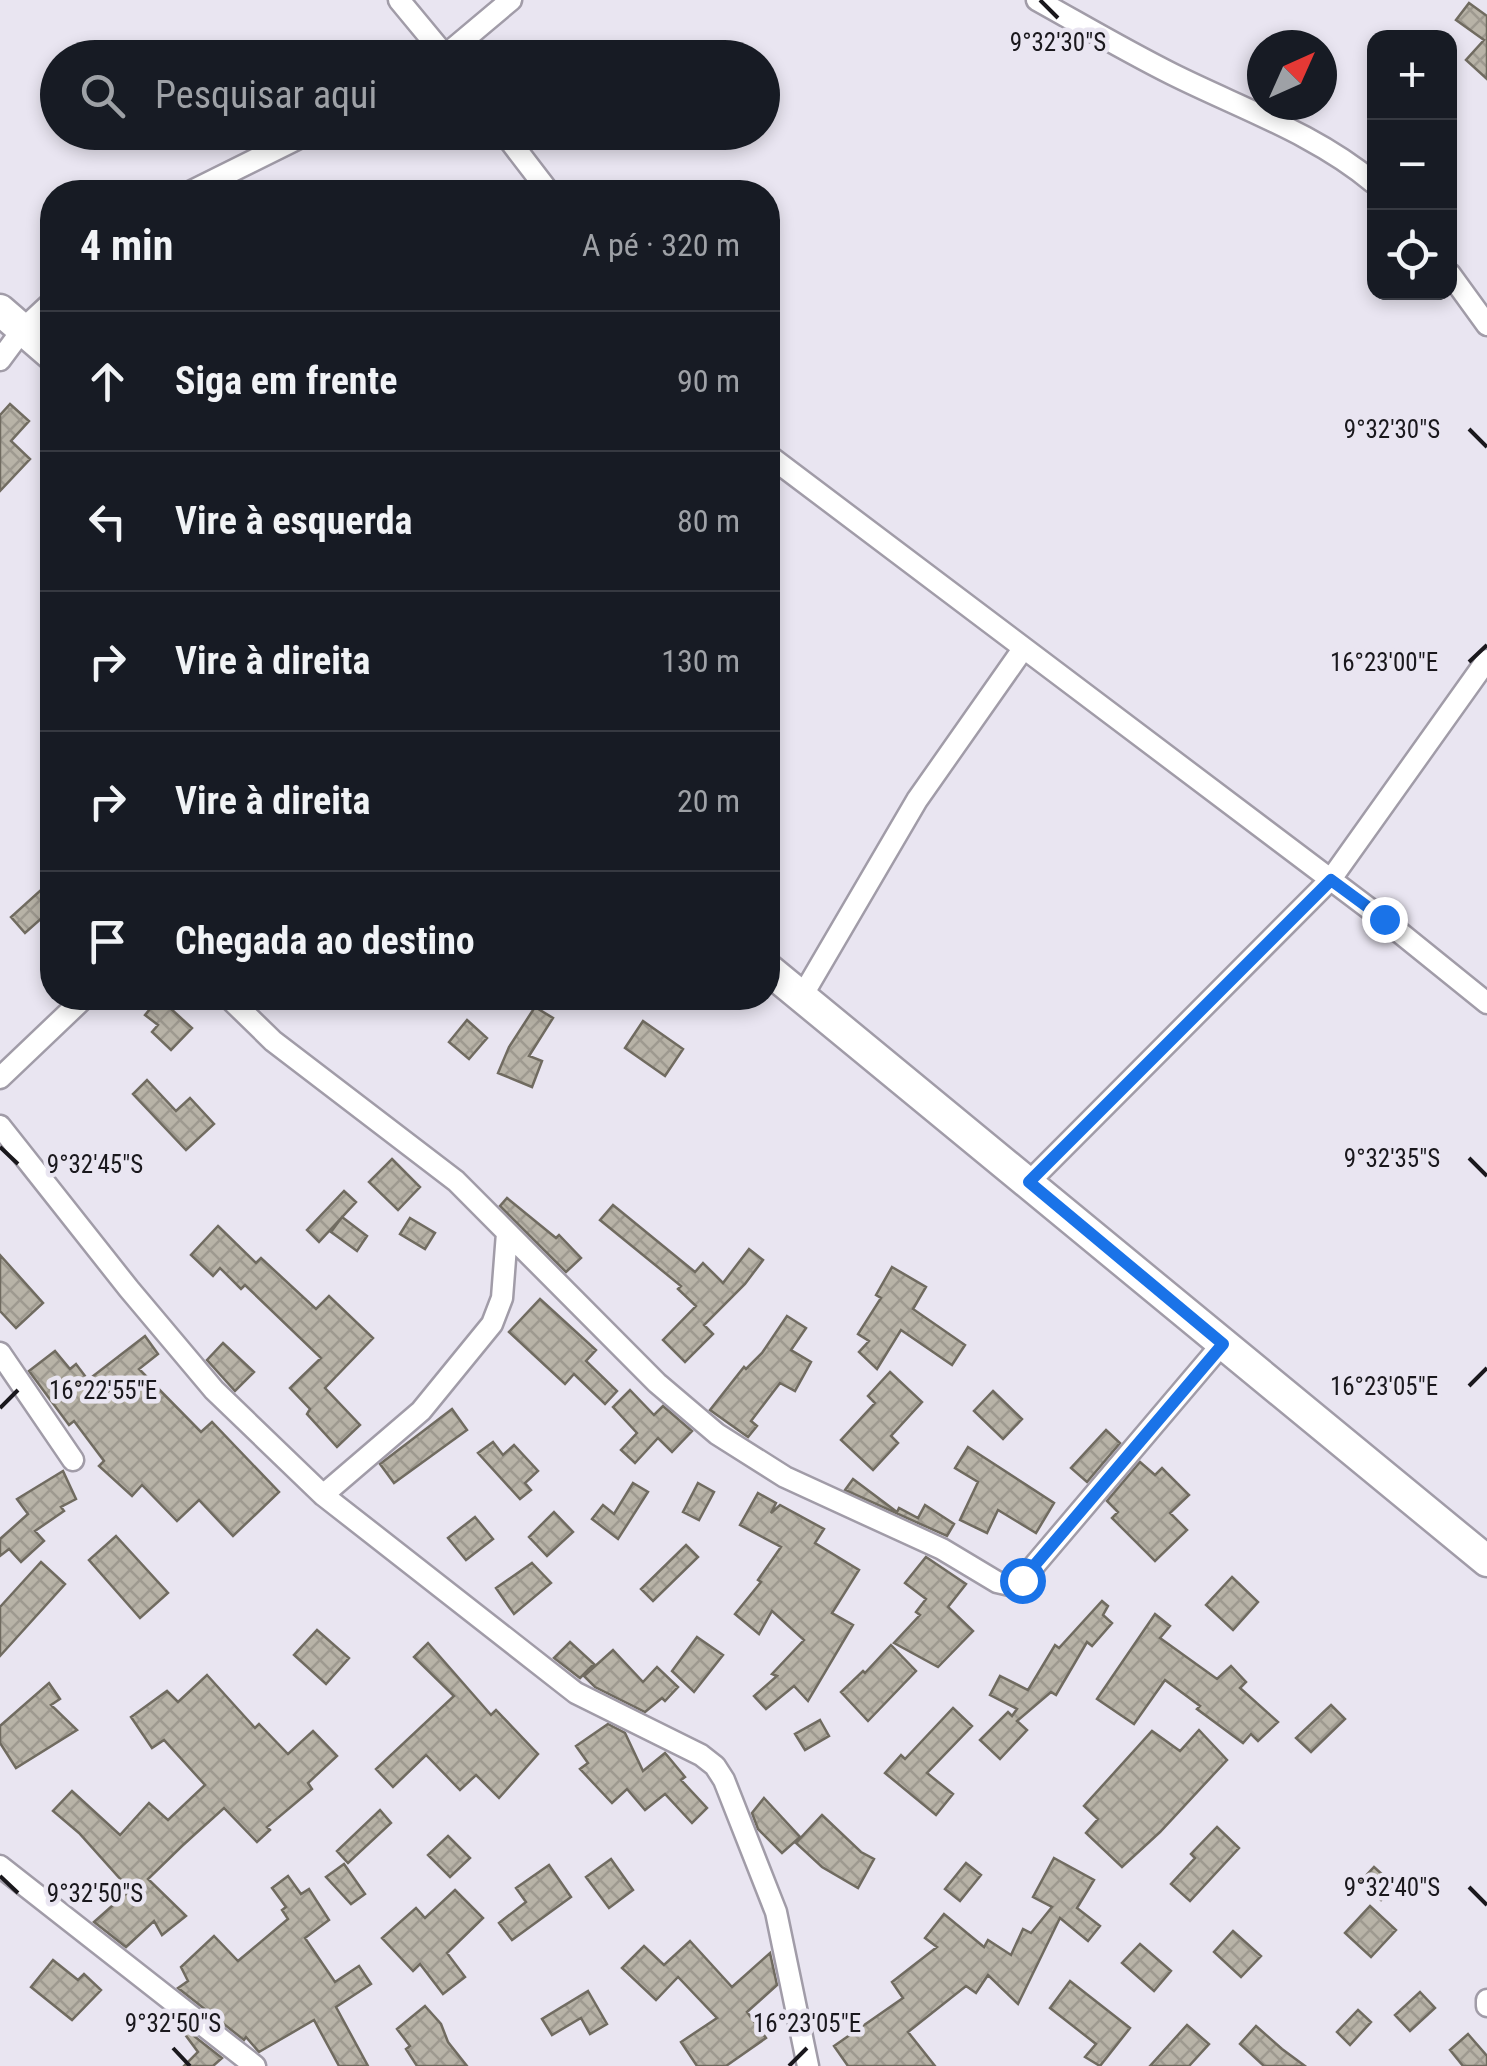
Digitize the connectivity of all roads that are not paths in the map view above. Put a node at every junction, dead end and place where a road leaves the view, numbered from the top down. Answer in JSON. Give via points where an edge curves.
{"nodes":[{"id":1,"x":399,"y":0,"type":"edge"},
{"id":2,"x":511,"y":0,"type":"edge"},
{"id":3,"x":1037,"y":0,"type":"edge"},
{"id":4,"x":431,"y":40,"type":"edge"},
{"id":5,"x":465,"y":40,"type":"edge"},
{"id":6,"x":275,"y":150,"type":"edge"},
{"id":7,"x":517,"y":150,"type":"edge"},
{"id":8,"x":1367,"y":177,"type":"edge"},
{"id":9,"x":214,"y":180,"type":"edge"},
{"id":10,"x":539,"y":180,"type":"edge"},
{"id":11,"x":1457,"y":284,"type":"edge"},
{"id":12,"x":40,"y":307,"type":"edge"},
{"id":13,"x":11,"y":319,"type":"edge"},
{"id":14,"x":1487,"y":326,"type":"edge"},
{"id":15,"x":40,"y":344,"type":"edge"},
{"id":16,"x":0,"y":360,"type":"edge"},
{"id":17,"x":780,"y":463,"type":"edge"},
{"id":18,"x":1023,"y":648,"type":"junction"},
{"id":19,"x":1487,"y":660,"type":"edge"},
{"id":20,"x":1331,"y":880,"type":"junction"},
{"id":21,"x":780,"y":980,"type":"edge"},
{"id":22,"x":801,"y":998,"type":"junction"},
{"id":23,"x":1487,"y":1003,"type":"edge"},
{"id":24,"x":71,"y":1010,"type":"edge"},
{"id":25,"x":241,"y":1010,"type":"edge"},
{"id":26,"x":0,"y":1078,"type":"edge"},
{"id":27,"x":0,"y":1126,"type":"edge"},
{"id":28,"x":1029,"y":1182,"type":"junction"},
{"id":29,"x":507,"y":1233,"type":"junction"},
{"id":30,"x":1223,"y":1344,"type":"junction"},
{"id":31,"x":0,"y":1354,"type":"edge"},
{"id":32,"x":73,"y":1460,"type":"dead end"},
{"id":33,"x":323,"y":1495,"type":"junction"},
{"id":34,"x":1487,"y":1561,"type":"edge"},
{"id":35,"x":0,"y":1866,"type":"edge"},
{"id":36,"x":255,"y":2066,"type":"edge"},
{"id":37,"x":808,"y":2066,"type":"edge"}],
"edges":[{"from":1,"to":4,"type":"street"},
{"from":2,"to":5,"type":"street"},
{"from":3,"to":8,"type":"street","via":[[1306,138]]},
{"from":6,"to":9,"type":"street"},
{"from":7,"to":10,"type":"street"},
{"from":11,"to":14,"type":"street"},
{"from":12,"to":13,"type":"street"},
{"from":13,"to":15,"type":"main road"},
{"from":13,"to":16,"type":"street"},
{"from":17,"to":18,"type":"street"},
{"from":18,"to":20,"type":"street"},
{"from":18,"to":22,"type":"street","via":[[917,800]]},
{"from":19,"to":20,"type":"street"},
{"from":20,"to":23,"type":"street"},
{"from":20,"to":28,"type":"street"},
{"from":21,"to":22,"type":"main road"},
{"from":22,"to":28,"type":"main road"},
{"from":24,"to":26,"type":"street"},
{"from":25,"to":29,"type":"street","via":[[456,1182]]},
{"from":27,"to":33,"type":"street","via":[[214,1390]]},
{"from":28,"to":30,"type":"main road"},
{"from":29,"to":30,"type":"street","via":[[717,1434],[784,1477],[1010,1585],[1022,1580]]},
{"from":29,"to":33,"type":"street","via":[[502,1298],[492,1324],[421,1411]]},
{"from":30,"to":34,"type":"main road"},
{"from":31,"to":32,"type":"street"},
{"from":33,"to":37,"type":"street","via":[[576,1693],[714,1766],[776,1912]]},
{"from":35,"to":36,"type":"street"}]}
